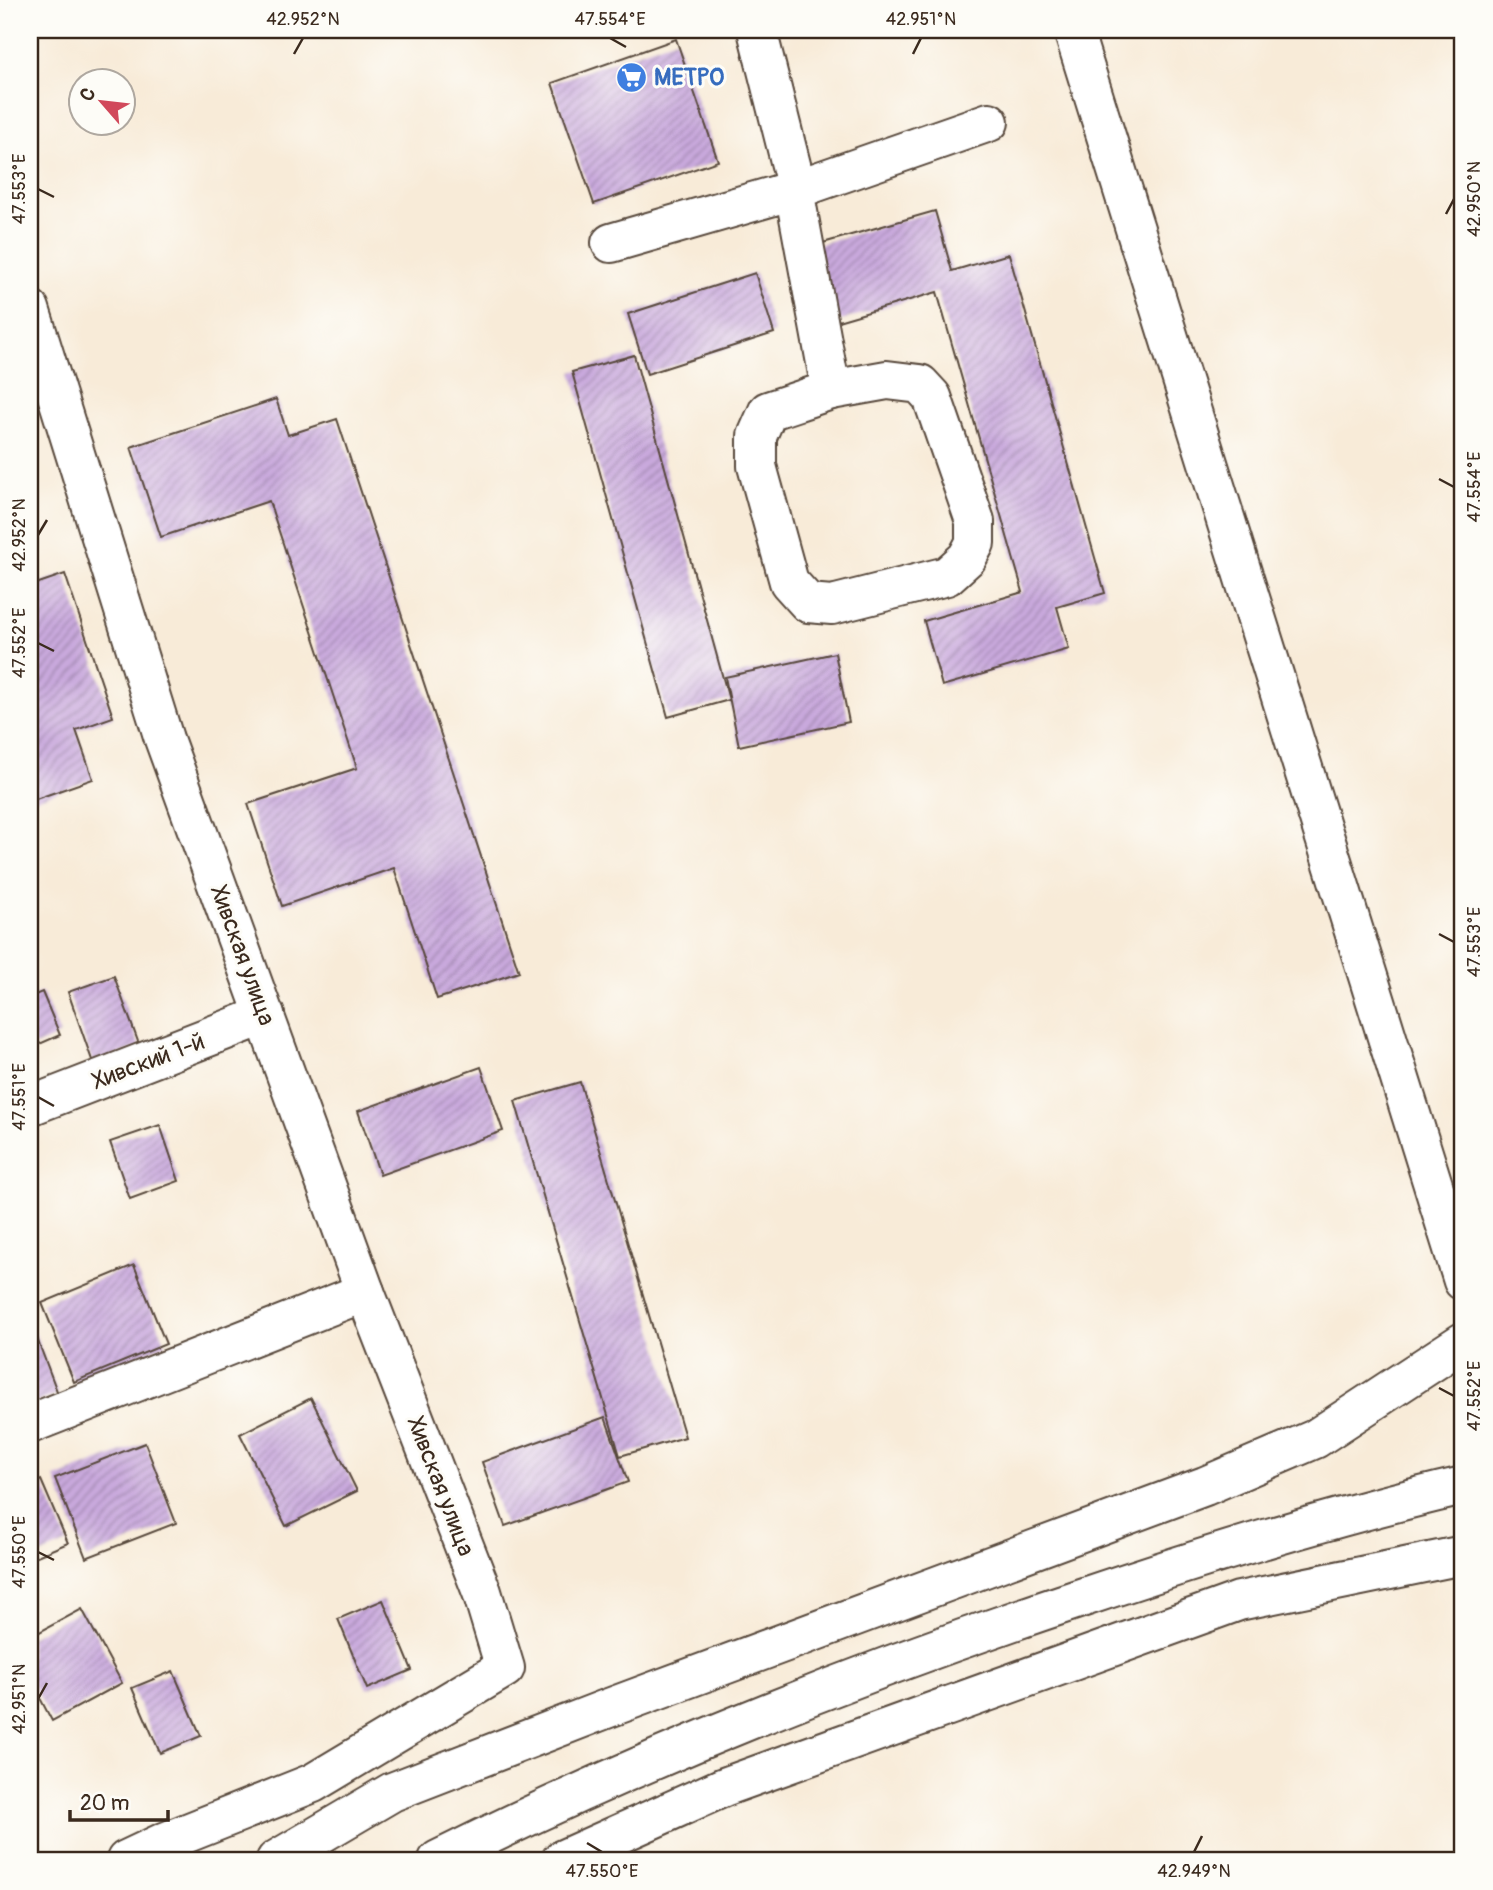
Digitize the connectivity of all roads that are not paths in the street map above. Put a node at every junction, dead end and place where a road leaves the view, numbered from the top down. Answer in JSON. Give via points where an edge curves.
{"nodes":[{"id":1,"x":757,"y":30,"type":"edge"},
{"id":2,"x":1073,"y":30,"type":"edge"},
{"id":3,"x":989,"y":122,"type":"dead end"},
{"id":4,"x":794,"y":190,"type":"junction"},
{"id":5,"x":611,"y":243,"type":"dead end"},
{"id":6,"x":30,"y":309,"type":"edge"},
{"id":7,"x":831,"y":390,"type":"junction"},
{"id":8,"x":265,"y":1015,"type":"junction"},
{"id":9,"x":30,"y":1106,"type":"edge"},
{"id":10,"x":1463,"y":1281,"type":"edge"},
{"id":11,"x":365,"y":1292,"type":"junction"},
{"id":12,"x":1463,"y":1342,"type":"edge"},
{"id":13,"x":30,"y":1424,"type":"edge"},
{"id":14,"x":1463,"y":1486,"type":"edge"},
{"id":15,"x":1463,"y":1555,"type":"edge"},
{"id":16,"x":126,"y":1860,"type":"edge"},
{"id":17,"x":276,"y":1860,"type":"edge"},
{"id":18,"x":438,"y":1860,"type":"edge"},
{"id":19,"x":561,"y":1860,"type":"edge"}],
"edges":[{"from":1,"to":4,"type":"street"},
{"from":2,"to":10,"type":"street"},
{"from":3,"to":4,"type":"street"},
{"from":4,"to":5,"type":"street"},
{"from":4,"to":7,"type":"street"},
{"from":6,"to":8,"type":"street","name":"Хивская улица","via":[[164,739]]},
{"from":7,"to":7,"type":"street","via":[[768,411],[757,436],[757,466],[789,582],[808,603],[832,605],[947,576],[967,558],[975,543],[975,521],[932,397],[920,384],[905,380]]},
{"from":8,"to":9,"type":"street","name":"Хивский 1-й"},
{"from":8,"to":11,"type":"street","name":"Хивская улица"},
{"from":11,"to":13,"type":"street"},
{"from":11,"to":16,"type":"street","name":"Хивская улица","via":[[482,1592],[505,1668],[313,1783]]},
{"from":12,"to":17,"type":"street","via":[[1315,1440],[1205,1486],[391,1792]]},
{"from":14,"to":18,"type":"street","via":[[1164,1570],[898,1661],[705,1738]]},
{"from":15,"to":19,"type":"street","via":[[1239,1601],[724,1787]]}]}
